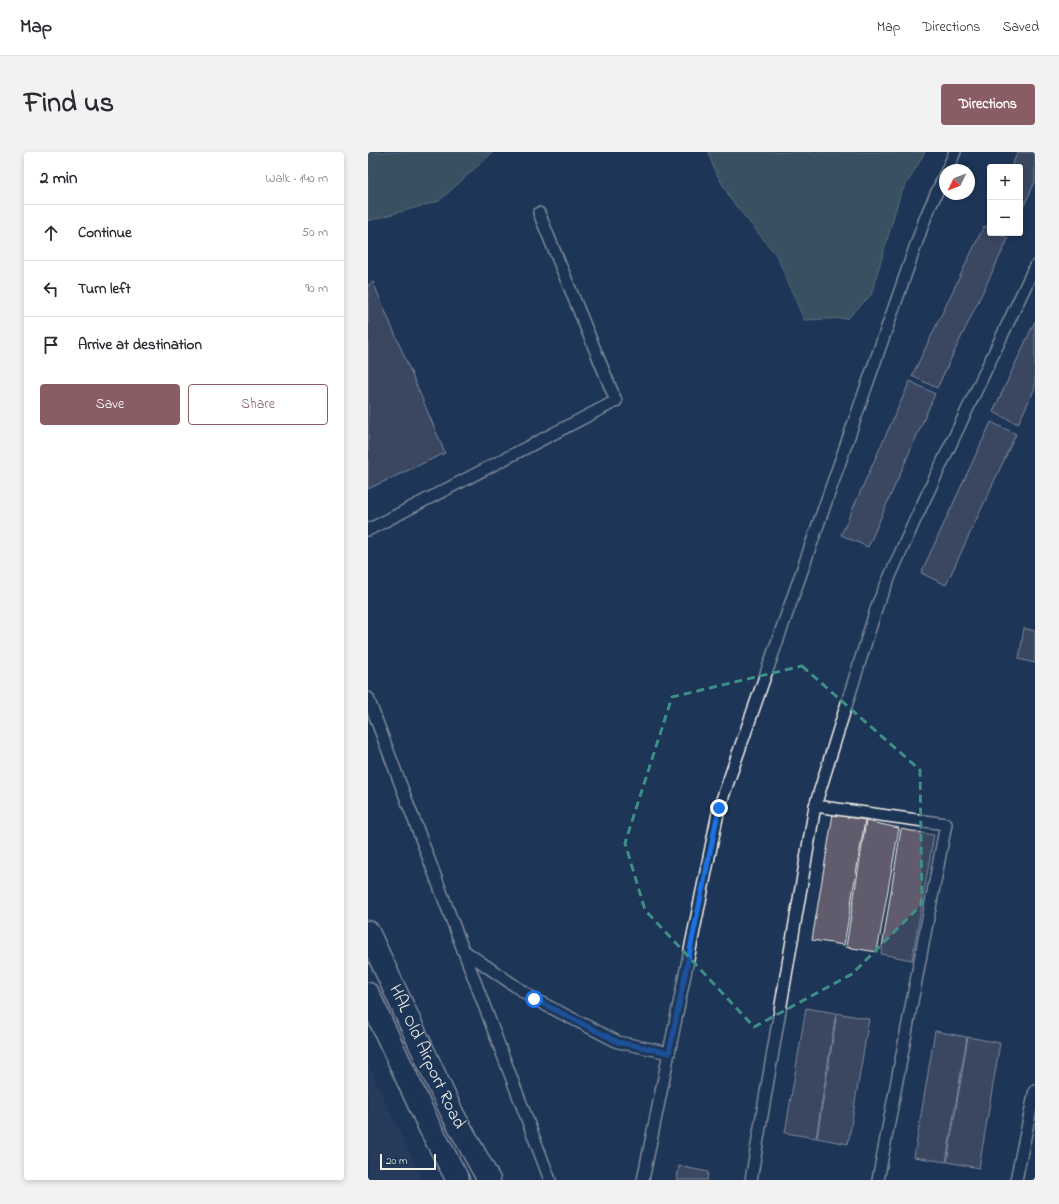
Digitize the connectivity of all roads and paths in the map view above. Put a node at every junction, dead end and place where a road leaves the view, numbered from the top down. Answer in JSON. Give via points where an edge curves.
{"nodes":[{"id":1,"x":956,"y":152,"type":"edge"},
{"id":2,"x":950,"y":164,"type":"edge"},
{"id":3,"x":939,"y":187,"type":"edge"},
{"id":4,"x":539,"y":213,"type":"dead end"},
{"id":5,"x":1035,"y":266,"type":"edge"},
{"id":6,"x":368,"y":530,"type":"edge"},
{"id":7,"x":368,"y":698,"type":"edge"},
{"id":8,"x":815,"y":806,"type":"junction"},
{"id":9,"x":368,"y":932,"type":"edge"},
{"id":10,"x":463,"y":950,"type":"junction"},
{"id":11,"x":368,"y":994,"type":"edge"},
{"id":12,"x":669,"y":1053,"type":"junction"},
{"id":13,"x":1035,"y":1090,"type":"edge"},
{"id":14,"x":458,"y":1180,"type":"edge"},
{"id":15,"x":489,"y":1180,"type":"edge"},
{"id":16,"x":550,"y":1180,"type":"edge"},
{"id":17,"x":643,"y":1180,"type":"edge"},
{"id":18,"x":751,"y":1180,"type":"edge"},
{"id":19,"x":878,"y":1180,"type":"edge"},
{"id":20,"x":1016,"y":1180,"type":"edge"}],
"edges":[{"from":1,"to":2,"type":"lane"},
{"from":3,"to":12,"type":"lane","via":[[926,216],[719,808]]},
{"from":4,"to":6,"type":"lane","via":[[616,401]]},
{"from":5,"to":8,"type":"lane","via":[[878,602]]},
{"from":7,"to":10,"type":"lane"},
{"from":8,"to":18,"type":"lane"},
{"from":8,"to":19,"type":"lane","via":[[946,824]]},
{"from":9,"to":15,"type":"main road","name":"HAL Old Airport Road","via":[[453,1115]]},
{"from":10,"to":12,"type":"lane","via":[[534,999],[593,1030],[618,1042]]},
{"from":10,"to":16,"type":"lane"},
{"from":11,"to":14,"type":"main road","name":"HAL Old Airport Road","via":[[430,1128]]},
{"from":12,"to":17,"type":"lane"},
{"from":13,"to":20,"type":"lane"}]}
